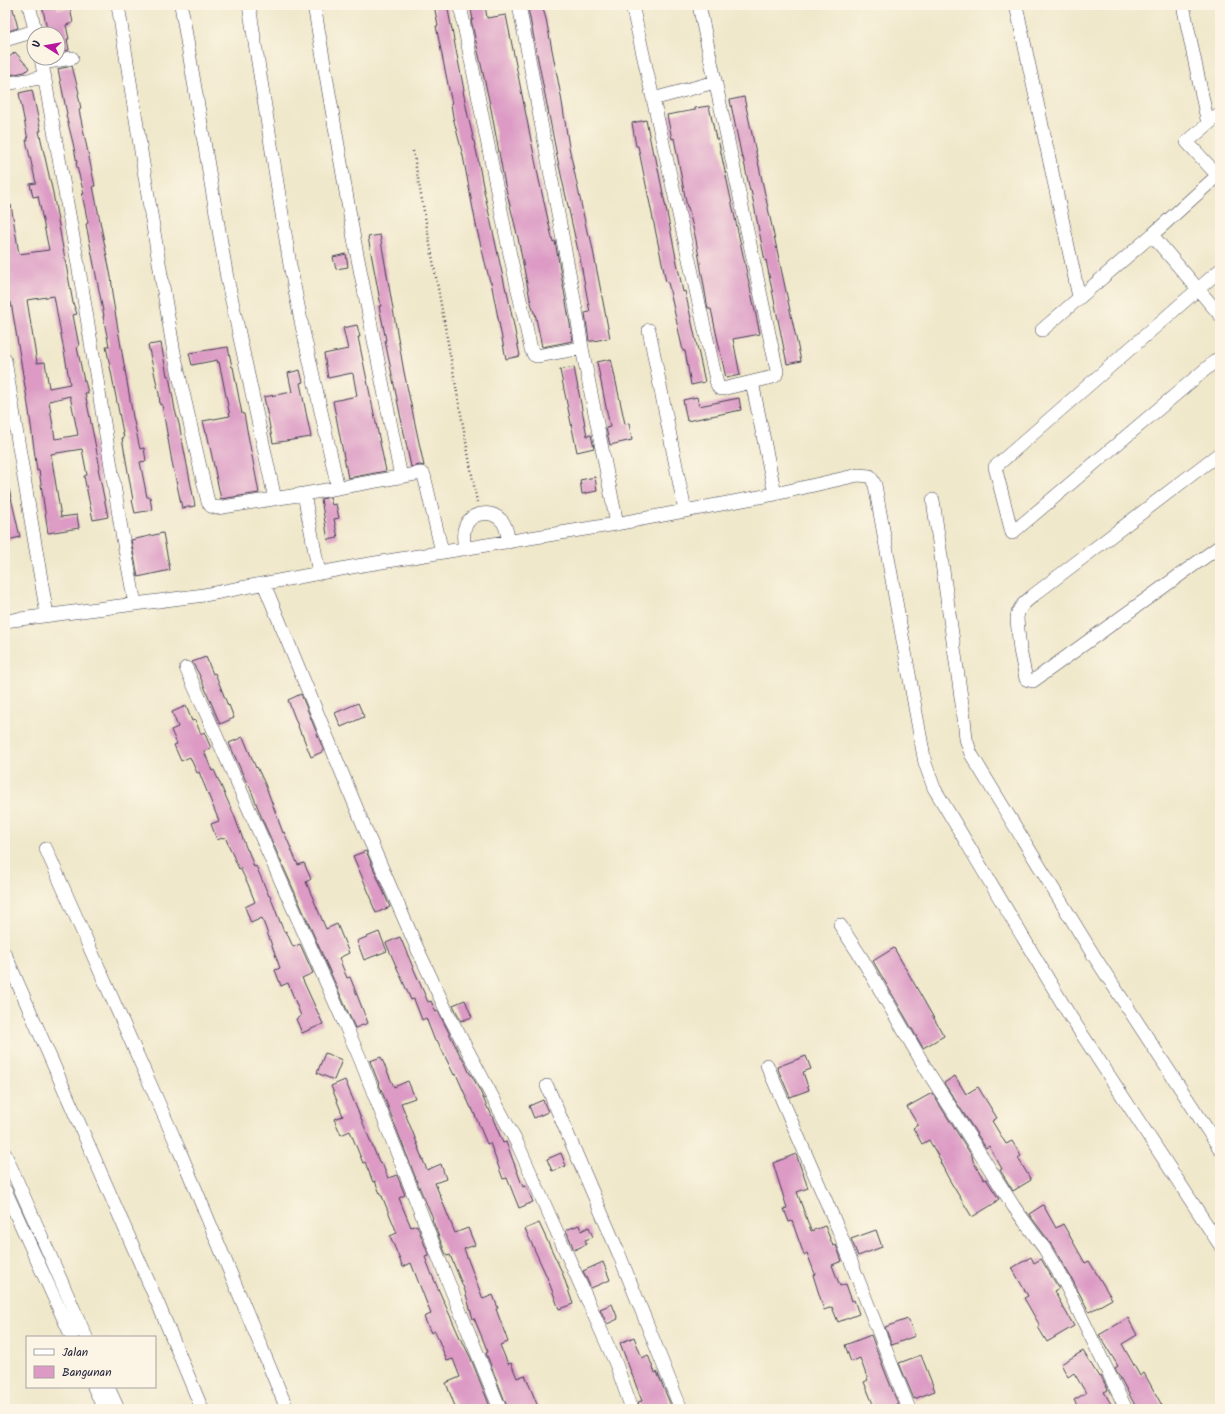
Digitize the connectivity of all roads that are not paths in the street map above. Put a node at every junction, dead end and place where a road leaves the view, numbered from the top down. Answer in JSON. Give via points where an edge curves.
{"nodes":[{"id":1,"x":29,"y":5,"type":"edge"},
{"id":2,"x":118,"y":5,"type":"edge"},
{"id":3,"x":181,"y":5,"type":"edge"},
{"id":4,"x":249,"y":5,"type":"edge"},
{"id":5,"x":314,"y":5,"type":"edge"},
{"id":6,"x":460,"y":5,"type":"edge"},
{"id":7,"x":519,"y":5,"type":"edge"},
{"id":8,"x":632,"y":5,"type":"edge"},
{"id":9,"x":699,"y":5,"type":"edge"},
{"id":10,"x":1016,"y":5,"type":"edge"},
{"id":11,"x":1183,"y":5,"type":"edge"},
{"id":12,"x":34,"y":26,"type":"edge"},
{"id":13,"x":26,"y":35,"type":"edge"},
{"id":14,"x":5,"y":40,"type":"edge"},
{"id":15,"x":66,"y":58,"type":"edge"},
{"id":16,"x":72,"y":58,"type":"dead end"},
{"id":17,"x":42,"y":66,"type":"edge"},
{"id":18,"x":45,"y":77,"type":"junction"},
{"id":19,"x":715,"y":82,"type":"junction"},
{"id":20,"x":5,"y":84,"type":"edge"},
{"id":21,"x":653,"y":99,"type":"junction"},
{"id":22,"x":1220,"y":114,"type":"edge"},
{"id":23,"x":1208,"y":124,"type":"junction"},
{"id":24,"x":1219,"y":177,"type":"edge"},
{"id":25,"x":1152,"y":235,"type":"junction"},
{"id":26,"x":1220,"y":270,"type":"edge"},
{"id":27,"x":1198,"y":289,"type":"junction"},
{"id":28,"x":1079,"y":297,"type":"junction"},
{"id":29,"x":1220,"y":315,"type":"edge"},
{"id":30,"x":649,"y":330,"type":"dead end"},
{"id":31,"x":1042,"y":330,"type":"dead end"},
{"id":32,"x":582,"y":348,"type":"junction"},
{"id":33,"x":1220,"y":357,"type":"edge"},
{"id":34,"x":5,"y":360,"type":"edge"},
{"id":35,"x":752,"y":382,"type":"junction"},
{"id":36,"x":1220,"y":453,"type":"edge"},
{"id":37,"x":401,"y":477,"type":"junction"},
{"id":38,"x":338,"y":488,"type":"junction"},
{"id":39,"x":304,"y":494,"type":"junction"},
{"id":40,"x":775,"y":494,"type":"junction"},
{"id":41,"x":274,"y":500,"type":"junction"},
{"id":42,"x":933,"y":500,"type":"dead end"},
{"id":43,"x":685,"y":511,"type":"junction"},
{"id":44,"x":617,"y":524,"type":"junction"},
{"id":45,"x":509,"y":542,"type":"junction"},
{"id":46,"x":1220,"y":546,"type":"edge"},
{"id":47,"x":465,"y":549,"type":"junction"},
{"id":48,"x":442,"y":552,"type":"junction"},
{"id":49,"x":319,"y":573,"type":"junction"},
{"id":50,"x":264,"y":584,"type":"junction"},
{"id":51,"x":136,"y":604,"type":"junction"},
{"id":52,"x":48,"y":615,"type":"junction"},
{"id":53,"x":5,"y":622,"type":"edge"},
{"id":54,"x":186,"y":668,"type":"dead end"},
{"id":55,"x":46,"y":849,"type":"dead end"},
{"id":56,"x":840,"y":925,"type":"dead end"},
{"id":57,"x":5,"y":954,"type":"edge"},
{"id":58,"x":767,"y":1066,"type":"dead end"},
{"id":59,"x":548,"y":1086,"type":"dead end"},
{"id":60,"x":1220,"y":1149,"type":"edge"},
{"id":61,"x":5,"y":1154,"type":"edge"},
{"id":62,"x":5,"y":1190,"type":"edge"},
{"id":63,"x":1220,"y":1245,"type":"edge"},
{"id":64,"x":72,"y":1336,"type":"edge"},
{"id":65,"x":86,"y":1336,"type":"edge"},
{"id":66,"x":94,"y":1388,"type":"edge"},
{"id":67,"x":108,"y":1388,"type":"edge"},
{"id":68,"x":104,"y":1409,"type":"edge"},
{"id":69,"x":118,"y":1409,"type":"edge"},
{"id":70,"x":202,"y":1409,"type":"edge"},
{"id":71,"x":287,"y":1409,"type":"edge"},
{"id":72,"x":500,"y":1409,"type":"edge"},
{"id":73,"x":632,"y":1409,"type":"edge"},
{"id":74,"x":681,"y":1409,"type":"edge"},
{"id":75,"x":909,"y":1409,"type":"edge"},
{"id":76,"x":1126,"y":1409,"type":"edge"}],
"edges":[{"from":1,"to":12,"type":"street"},
{"from":2,"to":41,"type":"street","via":[[174,352],[208,502],[217,508]]},
{"from":3,"to":41,"type":"street","via":[[227,278]]},
{"from":4,"to":38,"type":"street","via":[[293,280]]},
{"from":5,"to":37,"type":"street","via":[[354,239]]},
{"from":6,"to":32,"type":"street","via":[[531,349],[537,356]]},
{"from":7,"to":32,"type":"street"},
{"from":8,"to":21,"type":"street"},
{"from":9,"to":19,"type":"street"},
{"from":10,"to":28,"type":"street"},
{"from":11,"to":23,"type":"street"},
{"from":13,"to":14,"type":"street"},
{"from":15,"to":16,"type":"street"},
{"from":17,"to":18,"type":"street"},
{"from":18,"to":20,"type":"street"},
{"from":18,"to":51,"type":"street"},
{"from":19,"to":21,"type":"street"},
{"from":19,"to":35,"type":"street","via":[[777,371],[773,377]]},
{"from":21,"to":35,"type":"street","via":[[717,384],[722,389]]},
{"from":22,"to":23,"type":"street"},
{"from":23,"to":24,"type":"street","via":[[1187,142]]},
{"from":24,"to":25,"type":"street"},
{"from":25,"to":27,"type":"street"},
{"from":25,"to":28,"type":"street"},
{"from":26,"to":27,"type":"street"},
{"from":27,"to":29,"type":"street"},
{"from":27,"to":33,"type":"street","via":[[995,467],[1012,533]]},
{"from":28,"to":31,"type":"street"},
{"from":30,"to":43,"type":"street"},
{"from":32,"to":44,"type":"street"},
{"from":34,"to":52,"type":"street"},
{"from":35,"to":40,"type":"street"},
{"from":36,"to":46,"type":"street","via":[[1021,607],[1017,619],[1026,679],[1034,681]]},
{"from":37,"to":38,"type":"street"},
{"from":37,"to":48,"type":"street","via":[[424,474]]},
{"from":38,"to":39,"type":"street"},
{"from":39,"to":41,"type":"street"},
{"from":39,"to":49,"type":"street"},
{"from":40,"to":43,"type":"street"},
{"from":40,"to":63,"type":"street","via":[[858,475],[867,475],[872,479],[925,763],[934,788],[1070,1016]]},
{"from":42,"to":60,"type":"street","via":[[966,739],[971,754],[1094,956]]},
{"from":43,"to":44,"type":"street"},
{"from":44,"to":45,"type":"street"},
{"from":45,"to":47,"type":"street"},
{"from":45,"to":47,"type":"street","via":[[502,521],[491,514],[479,514],[465,526]]},
{"from":47,"to":48,"type":"street"},
{"from":48,"to":49,"type":"street"},
{"from":49,"to":50,"type":"street"},
{"from":50,"to":51,"type":"street"},
{"from":50,"to":73,"type":"street","via":[[411,934],[446,1010],[518,1145],[610,1350]]},
{"from":51,"to":52,"type":"street"},
{"from":52,"to":53,"type":"street"},
{"from":54,"to":72,"type":"street","via":[[359,1056]]},
{"from":55,"to":71,"type":"street","via":[[178,1147]]},
{"from":56,"to":76,"type":"street","via":[[928,1072],[1065,1283]]},
{"from":57,"to":70,"type":"street"},
{"from":58,"to":75,"type":"street","via":[[839,1231]]},
{"from":59,"to":74,"type":"street"},
{"from":61,"to":65,"type":"street"},
{"from":62,"to":64,"type":"street"},
{"from":66,"to":68,"type":"street"},
{"from":67,"to":69,"type":"street"}]}
